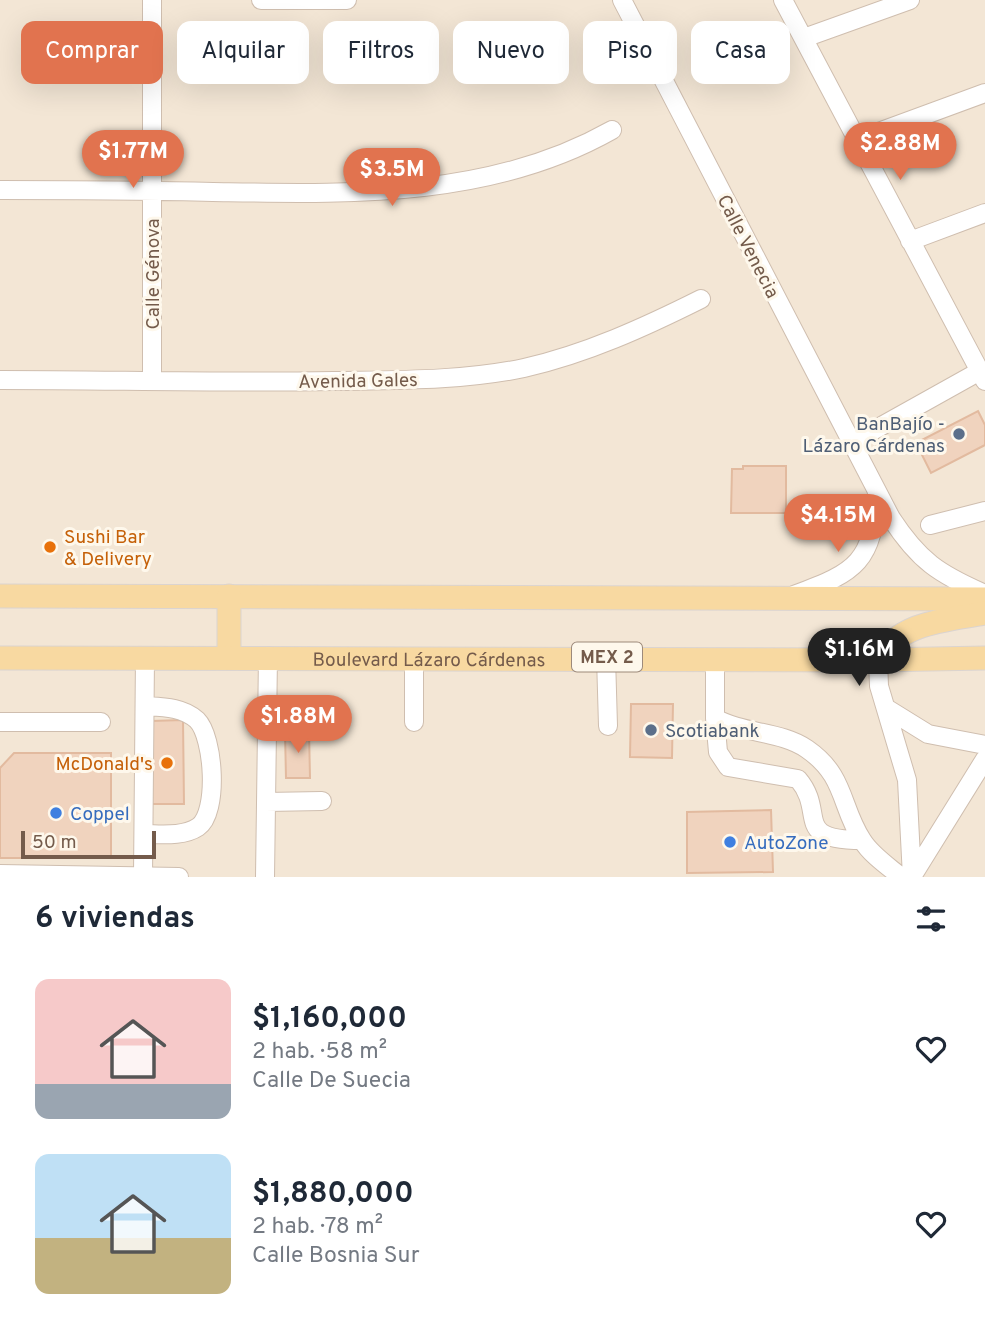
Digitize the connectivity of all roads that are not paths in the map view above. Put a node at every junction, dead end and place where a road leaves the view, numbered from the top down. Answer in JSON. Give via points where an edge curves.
{"nodes":[{"id":1,"x":152,"y":0,"type":"edge"},
{"id":2,"x":261,"y":0,"type":"edge"},
{"id":3,"x":347,"y":0,"type":"edge"},
{"id":4,"x":622,"y":0,"type":"edge"},
{"id":5,"x":783,"y":0,"type":"edge"},
{"id":6,"x":910,"y":0,"type":"edge"},
{"id":7,"x":804,"y":38,"type":"junction"},
{"id":8,"x":985,"y":93,"type":"edge"},
{"id":9,"x":612,"y":130,"type":"dead end"},
{"id":10,"x":857,"y":140,"type":"junction"},
{"id":11,"x":0,"y":190,"type":"edge"},
{"id":12,"x":152,"y":191,"type":"junction"},
{"id":13,"x":985,"y":213,"type":"edge"},
{"id":14,"x":910,"y":241,"type":"junction"},
{"id":15,"x":701,"y":299,"type":"dead end"},
{"id":16,"x":981,"y":366,"type":"edge"},
{"id":17,"x":0,"y":380,"type":"edge"},
{"id":18,"x":152,"y":380,"type":"junction"},
{"id":19,"x":851,"y":443,"type":"junction"},
{"id":20,"x":877,"y":492,"type":"junction"},
{"id":21,"x":985,"y":511,"type":"edge"},
{"id":22,"x":930,"y":525,"type":"dead end"},
{"id":23,"x":985,"y":594,"type":"edge"},
{"id":24,"x":0,"y":596,"type":"edge"},
{"id":25,"x":229,"y":596,"type":"junction"},
{"id":26,"x":782,"y":599,"type":"junction"},
{"id":27,"x":985,"y":599,"type":"edge"},
{"id":28,"x":985,"y":613,"type":"edge"},
{"id":29,"x":229,"y":656,"type":"junction"},
{"id":30,"x":268,"y":656,"type":"junction"},
{"id":31,"x":145,"y":657,"type":"junction"},
{"id":32,"x":414,"y":657,"type":"junction"},
{"id":33,"x":606,"y":657,"type":"junction"},
{"id":34,"x":0,"y":658,"type":"edge"},
{"id":35,"x":715,"y":658,"type":"junction"},
{"id":36,"x":985,"y":658,"type":"edge"},
{"id":37,"x":878,"y":660,"type":"junction"},
{"id":38,"x":145,"y":706,"type":"junction"},
{"id":39,"x":886,"y":708,"type":"junction"},
{"id":40,"x":715,"y":718,"type":"junction"},
{"id":41,"x":0,"y":722,"type":"edge"},
{"id":42,"x":101,"y":722,"type":"dead end"},
{"id":43,"x":414,"y":722,"type":"dead end"},
{"id":44,"x":608,"y":726,"type":"dead end"},
{"id":45,"x":985,"y":745,"type":"edge"},
{"id":46,"x":985,"y":759,"type":"edge"},
{"id":47,"x":266,"y":802,"type":"junction"},
{"id":48,"x":322,"y":802,"type":"dead end"},
{"id":49,"x":144,"y":834,"type":"junction"},
{"id":50,"x":862,"y":840,"type":"junction"},
{"id":51,"x":0,"y":874,"type":"edge"},
{"id":52,"x":143,"y":876,"type":"edge"},
{"id":53,"x":180,"y":877,"type":"edge"},
{"id":54,"x":265,"y":877,"type":"edge"},
{"id":55,"x":901,"y":877,"type":"edge"},
{"id":56,"x":912,"y":877,"type":"edge"}],
"edges":[{"from":1,"to":12,"type":"street","name":"Calle Génova"},
{"from":2,"to":3,"type":"street"},
{"from":4,"to":19,"type":"street","name":"Calle Venecia"},
{"from":5,"to":7,"type":"street"},
{"from":6,"to":7,"type":"street"},
{"from":7,"to":10,"type":"street"},
{"from":8,"to":10,"type":"street"},
{"from":9,"to":12,"type":"street","via":[[579,149],[477,181],[423,188],[290,193]]},
{"from":10,"to":14,"type":"street"},
{"from":11,"to":12,"type":"street"},
{"from":12,"to":18,"type":"street","name":"Calle Génova"},
{"from":13,"to":14,"type":"street"},
{"from":14,"to":16,"type":"street"},
{"from":15,"to":18,"type":"street","name":"Avenida Gales","via":[[635,332],[524,368],[380,380]]},
{"from":16,"to":19,"type":"street"},
{"from":17,"to":18,"type":"street","name":"Avenida Gales"},
{"from":19,"to":20,"type":"street","name":"Calle Venecia"},
{"from":20,"to":23,"type":"street","name":"Calle Venecia","via":[[918,555],[945,576]]},
{"from":20,"to":26,"type":"street","via":[[873,538],[854,566],[819,586]]},
{"from":21,"to":22,"type":"street"},
{"from":24,"to":25,"type":"main road"},
{"from":25,"to":26,"type":"main road"},
{"from":25,"to":29,"type":"main road"},
{"from":26,"to":27,"type":"main road"},
{"from":28,"to":37,"type":"main road","via":[[901,634]]},
{"from":29,"to":30,"type":"main road","name":"Boulevard Lázaro Cárdenas","number":"MEX 2"},
{"from":29,"to":31,"type":"main road","name":"Boulevard Lázaro Cárdenas","number":"MEX 2"},
{"from":30,"to":32,"type":"main road","name":"Boulevard Lázaro Cárdenas","number":"MEX 2"},
{"from":30,"to":47,"type":"street"},
{"from":31,"to":34,"type":"main road","name":"Boulevard Lázaro Cárdenas","number":"MEX 2"},
{"from":31,"to":38,"type":"street"},
{"from":32,"to":33,"type":"main road","name":"Boulevard Lázaro Cárdenas","number":"MEX 2"},
{"from":32,"to":43,"type":"street"},
{"from":33,"to":35,"type":"main road","name":"Boulevard Lázaro Cárdenas","number":"MEX 2"},
{"from":33,"to":44,"type":"street"},
{"from":35,"to":37,"type":"main road","name":"Boulevard Lázaro Cárdenas","number":"MEX 2"},
{"from":35,"to":40,"type":"street"},
{"from":36,"to":37,"type":"main road","name":"Boulevard Lázaro Cárdenas","number":"MEX 2"},
{"from":37,"to":39,"type":"street","via":[[878,686]]},
{"from":38,"to":49,"type":"street"},
{"from":38,"to":49,"type":"street","via":[[186,713],[202,727],[208,742],[211,788],[207,818],[197,827],[172,834]]},
{"from":39,"to":45,"type":"street","via":[[928,734]]},
{"from":39,"to":56,"type":"street","via":[[908,790]]},
{"from":40,"to":50,"type":"street","via":[[805,748],[825,764]]},
{"from":40,"to":50,"type":"street","via":[[718,752],[728,767],[798,779],[822,834],[831,839]]},
{"from":41,"to":42,"type":"street"},
{"from":46,"to":56,"type":"street"},
{"from":47,"to":48,"type":"street"},
{"from":47,"to":54,"type":"street"},
{"from":49,"to":52,"type":"street"},
{"from":50,"to":55,"type":"street"},
{"from":51,"to":52,"type":"street"},
{"from":52,"to":53,"type":"street"}]}
